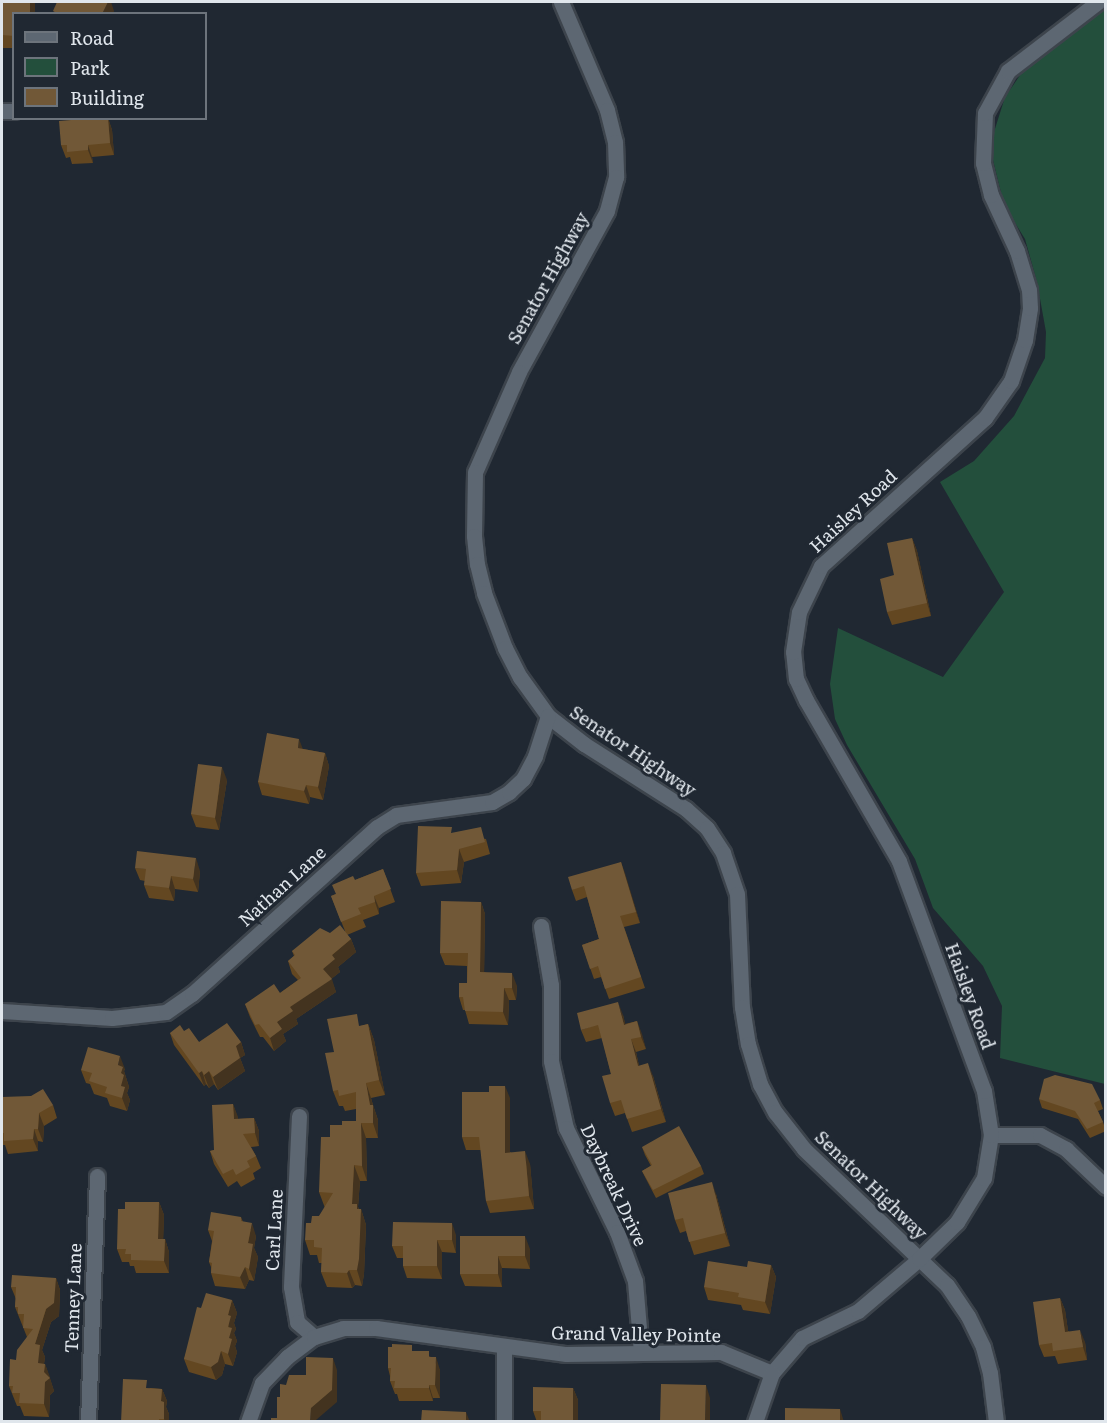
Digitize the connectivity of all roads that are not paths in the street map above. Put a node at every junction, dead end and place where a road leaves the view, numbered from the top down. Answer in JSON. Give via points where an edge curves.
{"nodes":[{"id":1,"x":561,"y":2,"type":"edge"},
{"id":2,"x":1098,"y":2,"type":"edge"},
{"id":3,"x":548,"y":716,"type":"junction"},
{"id":4,"x":541,"y":926,"type":"dead end"},
{"id":5,"x":2,"y":1011,"type":"edge"},
{"id":6,"x":300,"y":1116,"type":"dead end"},
{"id":7,"x":991,"y":1134,"type":"junction"},
{"id":8,"x":97,"y":1176,"type":"dead end"},
{"id":9,"x":1106,"y":1187,"type":"edge"},
{"id":10,"x":919,"y":1259,"type":"junction"},
{"id":11,"x":314,"y":1337,"type":"junction"},
{"id":12,"x":504,"y":1346,"type":"junction"},
{"id":13,"x":641,"y":1352,"type":"junction"},
{"id":14,"x":772,"y":1373,"type":"junction"},
{"id":15,"x":88,"y":1422,"type":"edge"},
{"id":16,"x":248,"y":1422,"type":"edge"},
{"id":17,"x":504,"y":1422,"type":"edge"},
{"id":18,"x":755,"y":1422,"type":"edge"},
{"id":19,"x":996,"y":1422,"type":"edge"}],
"edges":[{"from":1,"to":3,"type":"street","name":"Senator Highway","via":[[608,110],[615,142],[616,177],[607,211],[519,372],[489,436],[475,472],[473,507],[477,564],[484,593],[520,677]]},
{"from":2,"to":7,"type":"street","name":"Haisley Road","via":[[1008,71],[985,113],[983,163],[991,195],[1017,251],[1029,291],[1025,340],[1011,381],[985,418],[820,566],[799,612],[793,652],[796,679],[806,700],[898,861],[984,1090]]},
{"from":3,"to":5,"type":"street","name":"Nathan Lane","via":[[535,756],[523,778],[509,792],[492,802],[396,815],[377,827],[192,994],[166,1012],[112,1018]]},
{"from":3,"to":10,"type":"street","name":"Senator Highway","via":[[584,744],[686,808],[707,828],[723,853],[737,894],[742,1007],[760,1084],[775,1112],[804,1149]]},
{"from":4,"to":13,"type":"street","name":"Daybreak Drive","via":[[551,985],[551,1061],[566,1128],[617,1232],[635,1281]]},
{"from":6,"to":11,"type":"street","name":"Carl Lane","via":[[291,1287],[297,1322]]},
{"from":7,"to":9,"type":"street","via":[[1040,1135],[1066,1149]]},
{"from":7,"to":10,"type":"street","name":"Haisley Road","via":[[984,1178],[957,1222]]},
{"from":8,"to":15,"type":"street","name":"Tenney Lane"},
{"from":10,"to":14,"type":"street","via":[[858,1311],[802,1338]]},
{"from":10,"to":19,"type":"street","name":"Senator Highway","via":[[947,1286],[983,1347]]},
{"from":11,"to":12,"type":"street","name":"Grand Valley Pointe","via":[[342,1328],[376,1328]]},
{"from":11,"to":16,"type":"street","name":"Grand Valley Pointe","via":[[262,1383]]},
{"from":12,"to":13,"type":"street","name":"Grand Valley Pointe","via":[[566,1354]]},
{"from":12,"to":17,"type":"street"},
{"from":13,"to":14,"type":"street","name":"Grand Valley Pointe","via":[[721,1352]]},
{"from":14,"to":18,"type":"street"}]}
